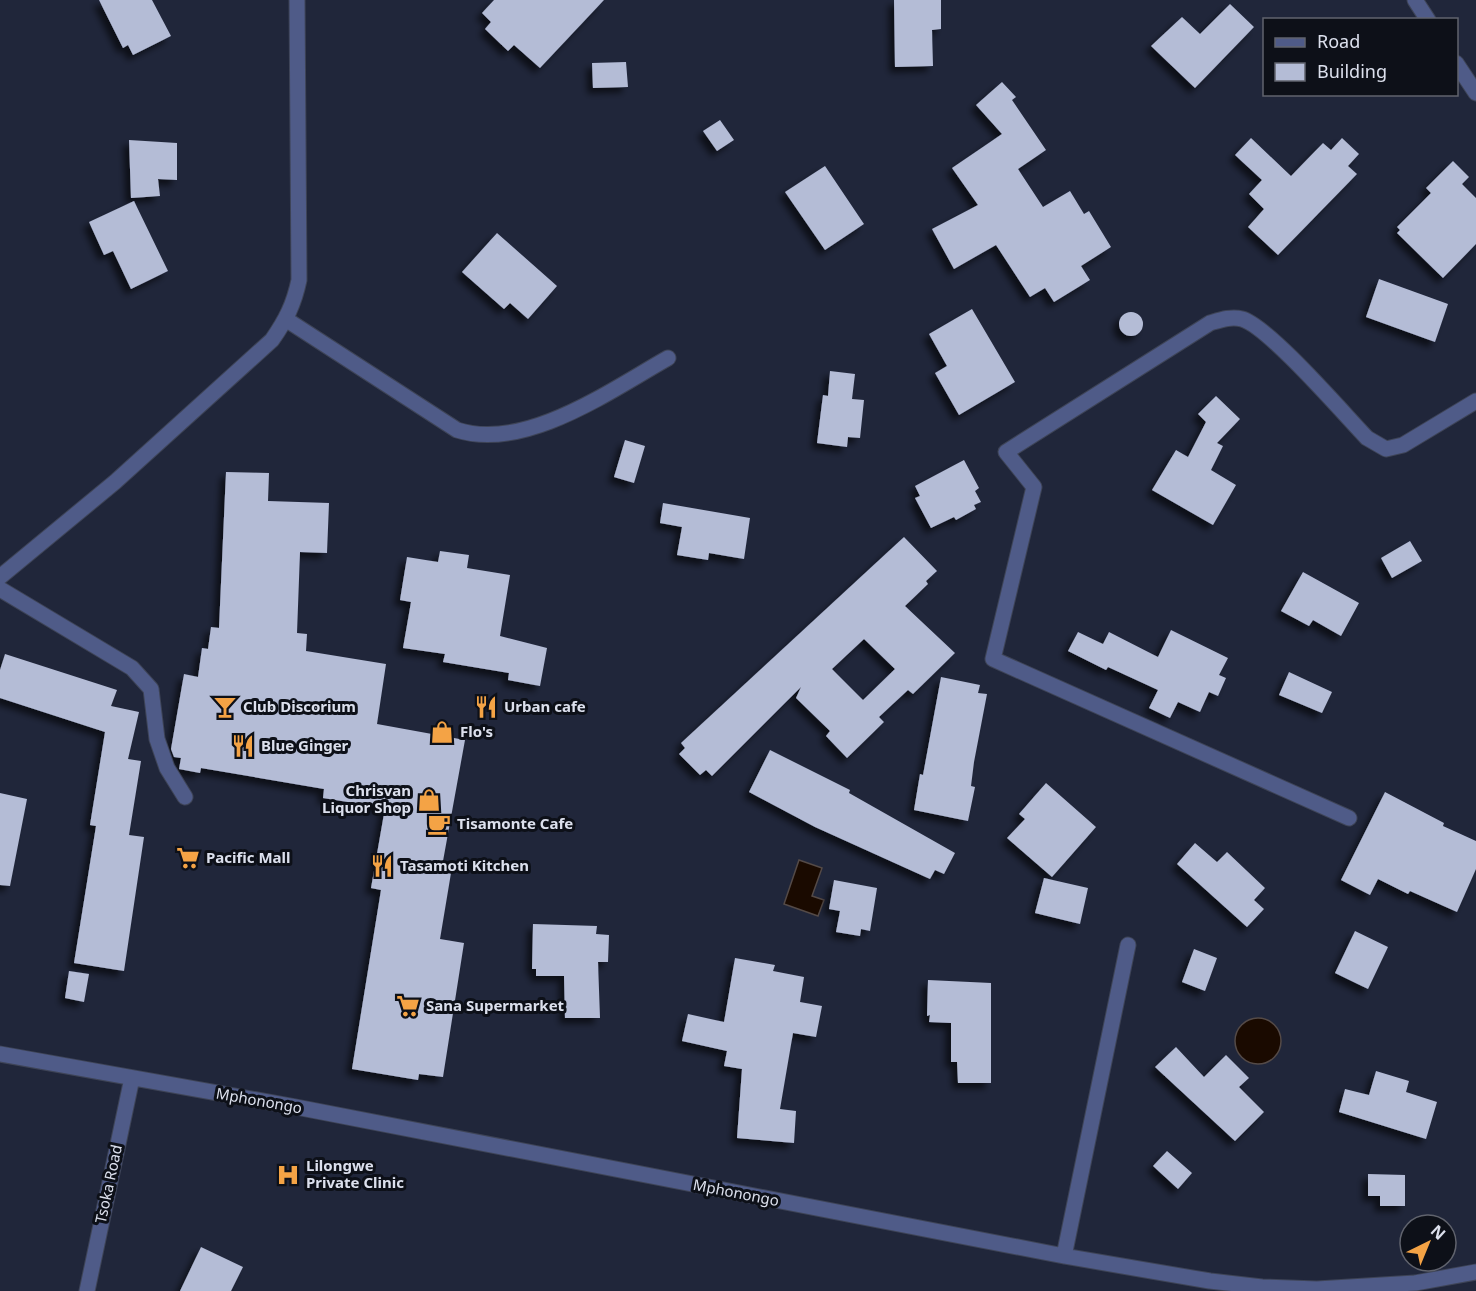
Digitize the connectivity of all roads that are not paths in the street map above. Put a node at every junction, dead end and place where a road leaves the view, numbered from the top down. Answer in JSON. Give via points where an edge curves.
{"nodes":[{"id":1,"x":297,"y":0,"type":"edge"},
{"id":2,"x":1415,"y":0,"type":"edge"},
{"id":3,"x":1427,"y":18,"type":"edge"},
{"id":4,"x":1458,"y":66,"type":"edge"},
{"id":5,"x":1476,"y":93,"type":"edge"},
{"id":6,"x":287,"y":320,"type":"junction"},
{"id":7,"x":668,"y":358,"type":"dead end"},
{"id":8,"x":1476,"y":401,"type":"edge"},
{"id":9,"x":0,"y":577,"type":"edge"},
{"id":10,"x":0,"y":588,"type":"edge"},
{"id":11,"x":184,"y":797,"type":"dead end"},
{"id":12,"x":1349,"y":818,"type":"dead end"},
{"id":13,"x":1128,"y":945,"type":"dead end"},
{"id":14,"x":0,"y":1054,"type":"edge"},
{"id":15,"x":132,"y":1078,"type":"junction"},
{"id":16,"x":1064,"y":1256,"type":"junction"},
{"id":17,"x":1476,"y":1272,"type":"edge"},
{"id":18,"x":87,"y":1291,"type":"edge"}],
"edges":[{"from":1,"to":6,"type":"street","via":[[299,280]]},
{"from":2,"to":3,"type":"street"},
{"from":4,"to":5,"type":"street"},
{"from":6,"to":7,"type":"street","via":[[457,430],[473,435],[513,433],[584,406]]},
{"from":6,"to":9,"type":"street","via":[[272,340],[115,482]]},
{"from":8,"to":12,"type":"street","via":[[1403,445],[1386,449],[1367,438],[1254,324],[1241,318],[1226,318],[1210,323],[1006,452],[1034,487],[993,659]]},
{"from":10,"to":11,"type":"street","via":[[132,668],[151,689],[157,739],[167,768]]},
{"from":13,"to":16,"type":"street"},
{"from":14,"to":15,"type":"street","name":"Mphonongo"},
{"from":15,"to":16,"type":"street","name":"Mphonongo"},
{"from":15,"to":18,"type":"street","name":"Tsoka Road"},
{"from":16,"to":17,"type":"street","name":"Mphonongo","via":[[1262,1287],[1317,1289],[1415,1283]]}]}
